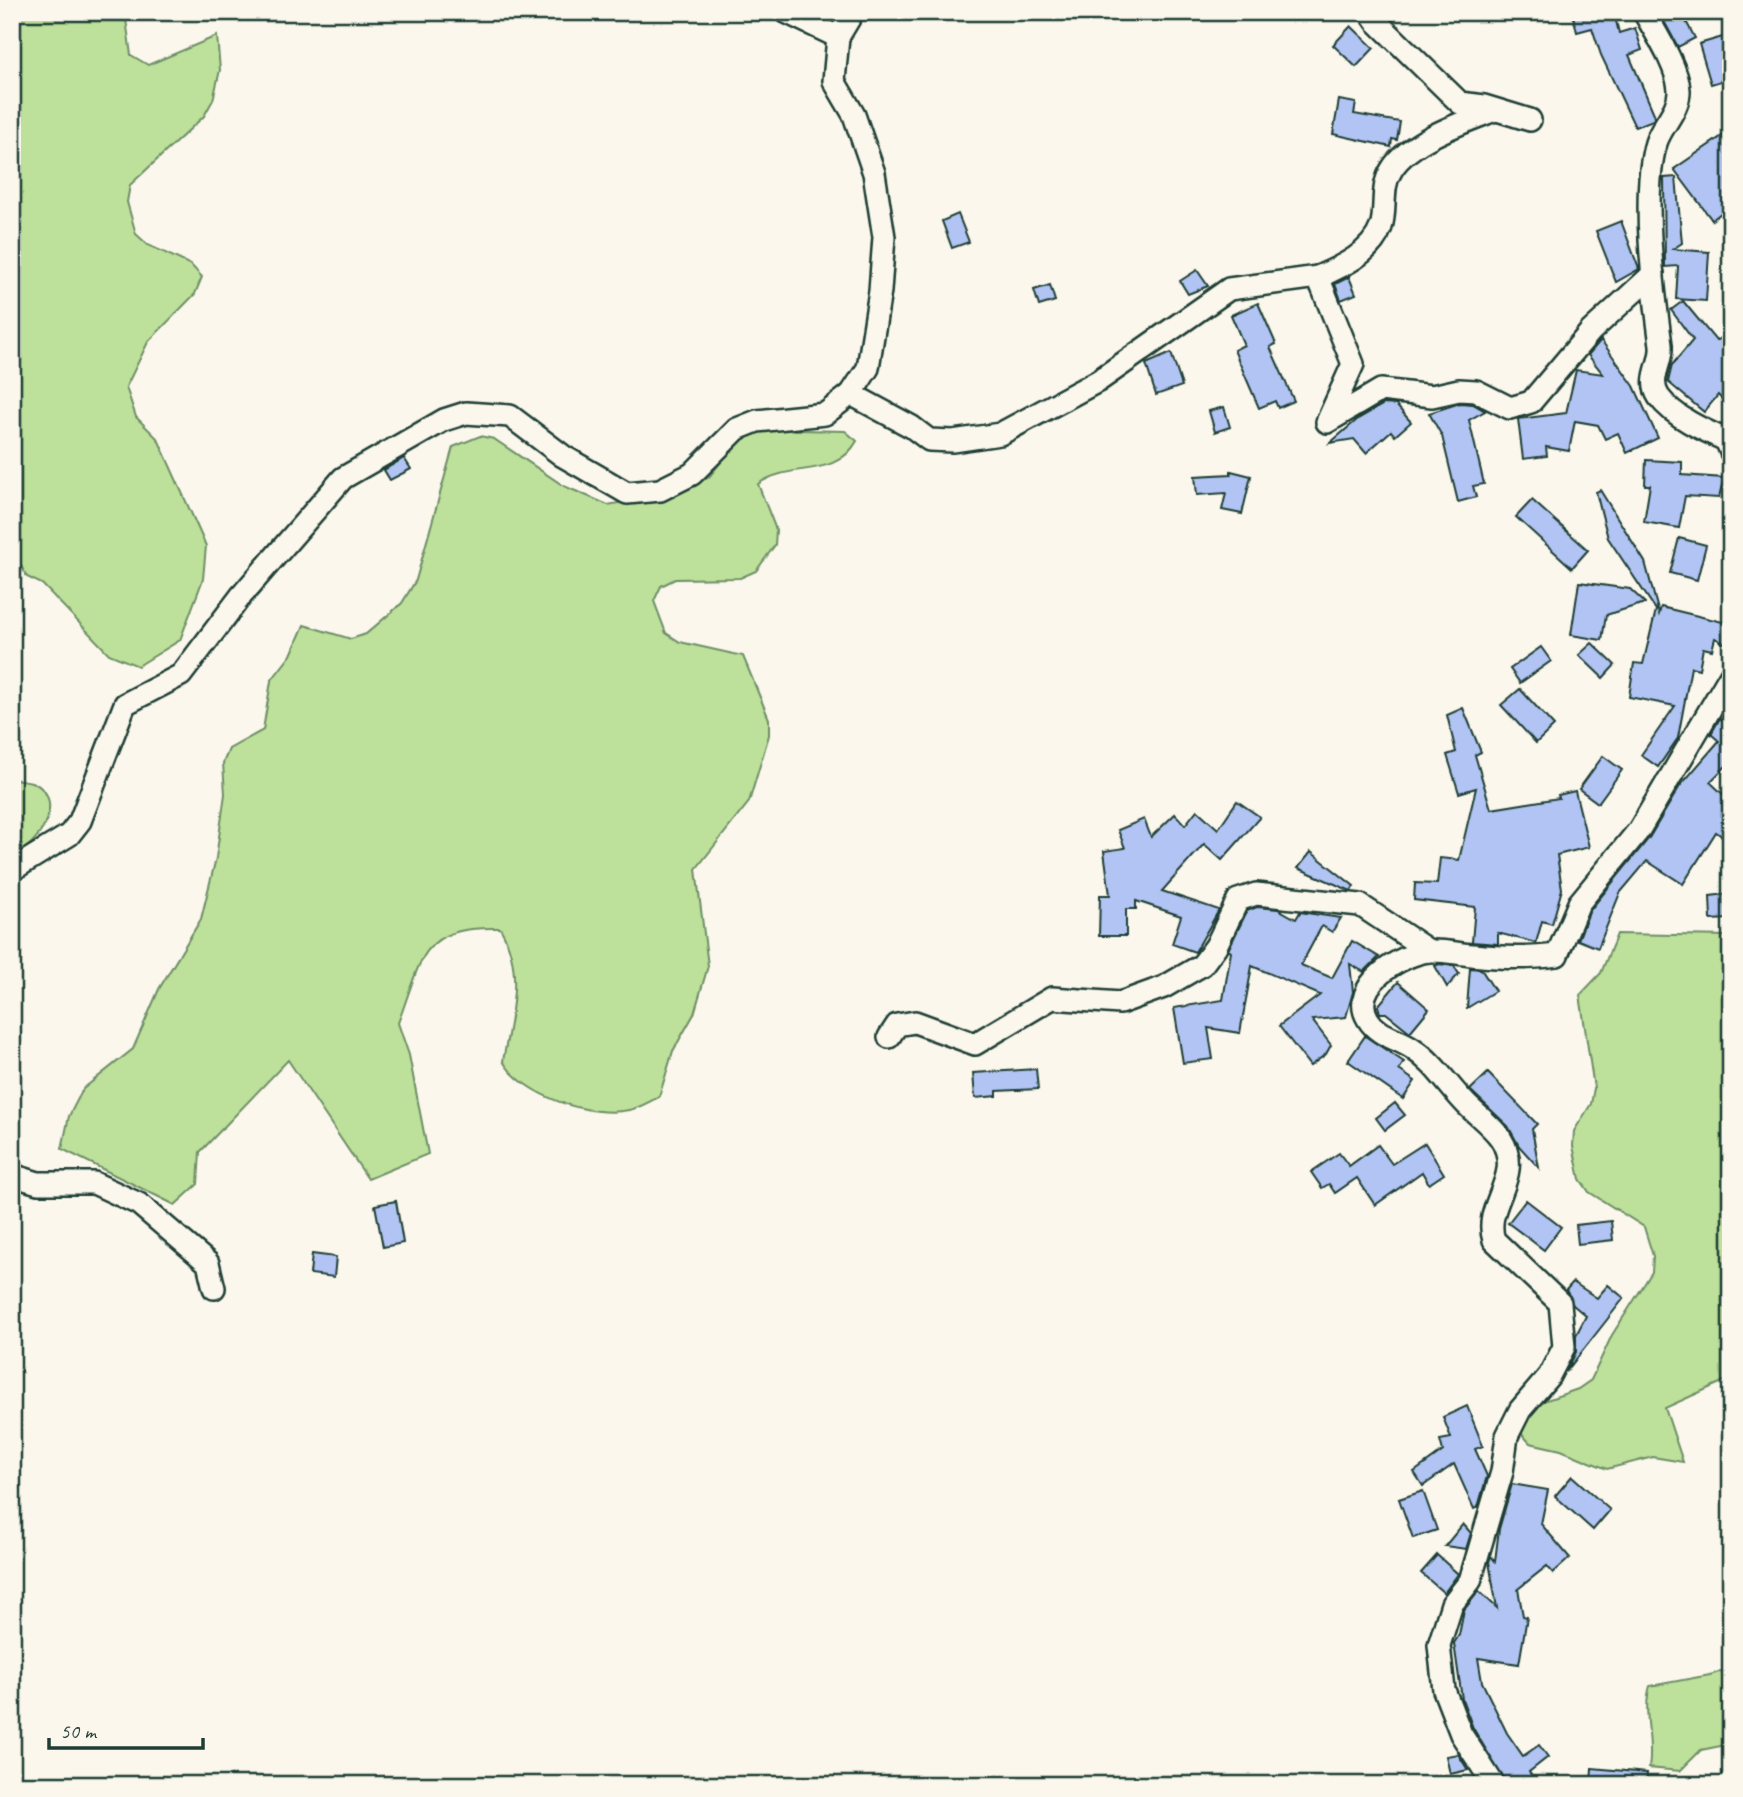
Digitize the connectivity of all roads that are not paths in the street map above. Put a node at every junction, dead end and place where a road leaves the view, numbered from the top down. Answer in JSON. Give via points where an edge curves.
{"nodes":[{"id":1,"x":786,"y":12,"type":"edge"},
{"id":2,"x":853,"y":12,"type":"edge"},
{"id":3,"x":1370,"y":12,"type":"edge"},
{"id":4,"x":1644,"y":12,"type":"edge"},
{"id":5,"x":838,"y":37,"type":"junction"},
{"id":6,"x":1494,"y":110,"type":"junction"},
{"id":7,"x":1530,"y":120,"type":"dead end"},
{"id":8,"x":1653,"y":274,"type":"junction"},
{"id":9,"x":1318,"y":277,"type":"junction"},
{"id":10,"x":851,"y":394,"type":"junction"},
{"id":11,"x":1731,"y":452,"type":"edge"},
{"id":12,"x":1731,"y":674,"type":"edge"},
{"id":13,"x":12,"y":870,"type":"edge"},
{"id":14,"x":1429,"y":951,"type":"junction"},
{"id":15,"x":889,"y":1037,"type":"dead end"},
{"id":16,"x":12,"y":1175,"type":"edge"},
{"id":17,"x":214,"y":1288,"type":"dead end"},
{"id":18,"x":1494,"y":1785,"type":"edge"}],
"edges":[{"from":1,"to":5,"type":"street"},
{"from":2,"to":5,"type":"street"},
{"from":3,"to":6,"type":"street","via":[[1460,103]]},
{"from":4,"to":8,"type":"street","via":[[1665,49],[1679,90],[1656,142],[1650,180]]},
{"from":5,"to":10,"type":"street","via":[[834,80],[854,115],[874,173],[884,237],[868,368]]},
{"from":6,"to":7,"type":"street"},
{"from":6,"to":9,"type":"street","via":[[1432,137],[1392,169],[1384,190],[1381,227],[1371,242],[1342,267]]},
{"from":8,"to":9,"type":"street","via":[[1591,331],[1531,402],[1510,408],[1476,391],[1432,396],[1381,390],[1327,422],[1353,364]]},
{"from":8,"to":11,"type":"street","via":[[1662,350],[1653,380],[1659,397],[1695,427],[1726,440]]},
{"from":9,"to":10,"type":"street","via":[[1229,289],[1098,381],[1000,434],[929,440]]},
{"from":10,"to":13,"type":"street","via":[[825,414],[757,421],[737,429],[692,474],[660,490],[627,493],[563,456],[510,416],[466,413],[392,447],[343,478],[181,675],[125,704],[80,821],[69,835]]},
{"from":12,"to":14,"type":"street","via":[[1639,830],[1579,903],[1557,955],[1532,958]]},
{"from":14,"to":15,"type":"street","via":[[1360,905],[1256,894],[1238,900],[1202,965],[1164,986],[1120,1003],[1052,998],[975,1044],[915,1022],[897,1025]]},
{"from":14,"to":18,"type":"street","via":[[1379,974],[1366,992],[1363,1006],[1368,1020],[1383,1035],[1410,1047],[1435,1067],[1501,1139],[1511,1164],[1490,1228],[1494,1240],[1560,1303],[1564,1347],[1549,1377],[1520,1409],[1507,1436],[1502,1472],[1470,1581],[1452,1604],[1438,1644],[1444,1690],[1461,1734]]},
{"from":16,"to":17,"type":"street","via":[[38,1183],[94,1183],[139,1204],[208,1263]]}]}
